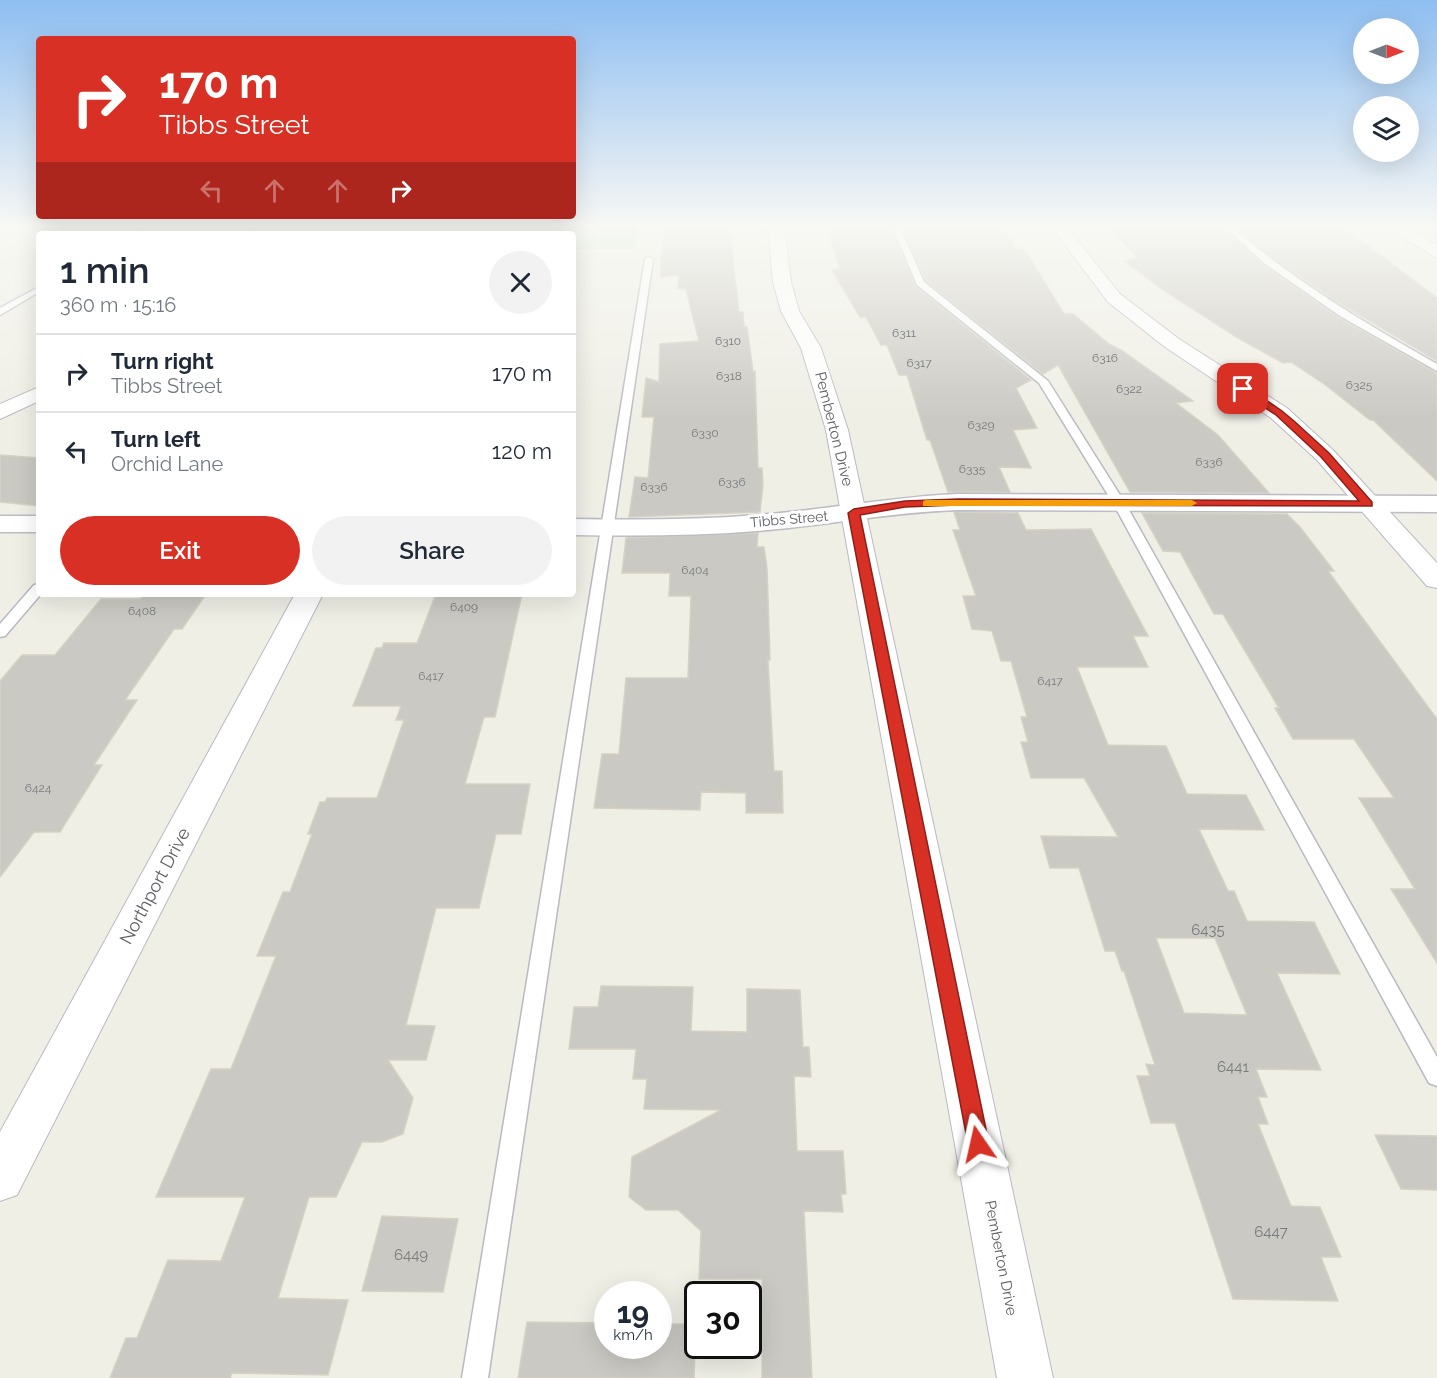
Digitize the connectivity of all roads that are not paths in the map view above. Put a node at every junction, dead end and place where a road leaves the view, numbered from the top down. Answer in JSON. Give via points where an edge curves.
{"nodes":[{"id":1,"x":644,"y":289,"type":"edge"},
{"id":2,"x":784,"y":289,"type":"edge"},
{"id":3,"x":928,"y":289,"type":"edge"},
{"id":4,"x":1107,"y":289,"type":"edge"},
{"id":5,"x":1308,"y":289,"type":"edge"},
{"id":6,"x":36,"y":291,"type":"edge"},
{"id":7,"x":0,"y":312,"type":"edge"},
{"id":8,"x":1437,"y":369,"type":"edge"},
{"id":9,"x":36,"y":394,"type":"edge"},
{"id":10,"x":0,"y":412,"type":"edge"},
{"id":11,"x":1119,"y":503,"type":"junction"},
{"id":12,"x":1368,"y":504,"type":"junction"},
{"id":13,"x":1437,"y":504,"type":"edge"},
{"id":14,"x":854,"y":513,"type":"junction"},
{"id":15,"x":0,"y":524,"type":"edge"},
{"id":16,"x":36,"y":524,"type":"edge"},
{"id":17,"x":576,"y":527,"type":"edge"},
{"id":18,"x":607,"y":528,"type":"junction"},
{"id":19,"x":1437,"y":580,"type":"edge"},
{"id":20,"x":36,"y":591,"type":"edge"},
{"id":21,"x":307,"y":597,"type":"edge"},
{"id":22,"x":0,"y":633,"type":"edge"},
{"id":23,"x":1437,"y":1077,"type":"edge"},
{"id":24,"x":0,"y":1179,"type":"edge"},
{"id":25,"x":475,"y":1378,"type":"edge"},
{"id":26,"x":1025,"y":1378,"type":"edge"}],
"edges":[{"from":1,"to":18,"type":"lane"},
{"from":2,"to":14,"type":"street","name":"Pemberton Drive","via":[[790,310],[812,348],[825,387]]},
{"from":3,"to":11,"type":"lane","via":[[1043,381]]},
{"from":4,"to":12,"type":"street","via":[[1172,343],[1279,413],[1325,455]]},
{"from":5,"to":8,"type":"lane"},
{"from":6,"to":7,"type":"lane"},
{"from":9,"to":10,"type":"street"},
{"from":11,"to":12,"type":"street","name":"Tibbs Street"},
{"from":11,"to":14,"type":"street","name":"Tibbs Street","via":[[905,504]]},
{"from":11,"to":23,"type":"lane"},
{"from":12,"to":13,"type":"street","name":"Tibbs Street"},
{"from":12,"to":19,"type":"street"},
{"from":14,"to":18,"type":"street","name":"Tibbs Street","via":[[757,523]]},
{"from":14,"to":26,"type":"street","name":"Pemberton Drive"},
{"from":15,"to":16,"type":"street"},
{"from":17,"to":18,"type":"street","name":"Tibbs Street"},
{"from":18,"to":25,"type":"lane"},
{"from":20,"to":22,"type":"lane"},
{"from":21,"to":24,"type":"street","name":"Northport Drive"}]}
